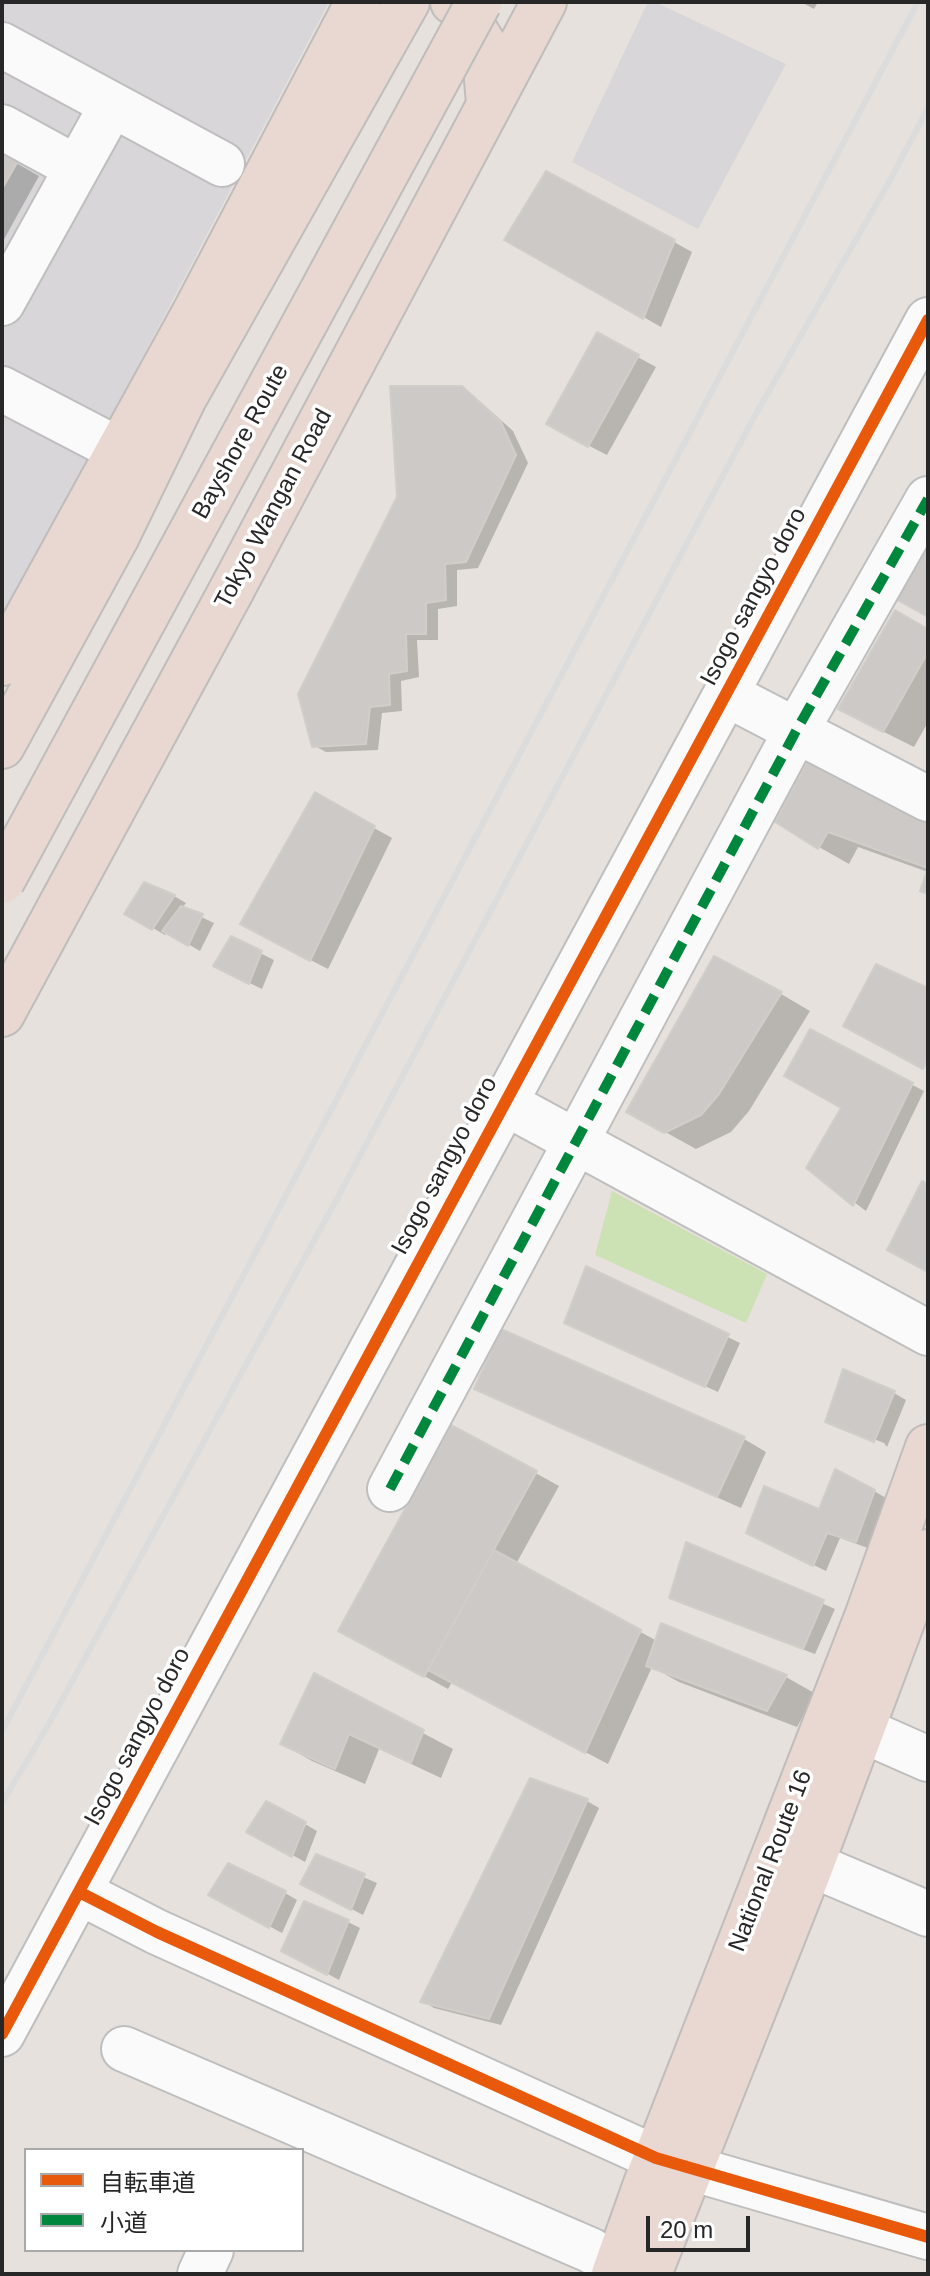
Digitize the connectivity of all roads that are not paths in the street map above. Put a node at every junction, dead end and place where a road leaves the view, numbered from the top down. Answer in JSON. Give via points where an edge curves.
{"nodes":[{"id":1,"x":407,"y":2,"type":"edge"},
{"id":2,"x":453,"y":2,"type":"edge"},
{"id":3,"x":479,"y":2,"type":"edge"},
{"id":4,"x":544,"y":2,"type":"edge"},
{"id":5,"x":361,"y":9,"type":"edge"},
{"id":6,"x":2,"y":45,"type":"edge"},
{"id":7,"x":489,"y":103,"type":"junction"},
{"id":8,"x":112,"y":105,"type":"junction"},
{"id":9,"x":2,"y":127,"type":"edge"},
{"id":10,"x":222,"y":164,"type":"dead end"},
{"id":11,"x":77,"y":168,"type":"junction"},
{"id":12,"x":2,"y":303,"type":"edge"},
{"id":13,"x":928,"y":320,"type":"edge"},
{"id":14,"x":2,"y":389,"type":"edge"},
{"id":15,"x":119,"y":450,"type":"junction"},
{"id":16,"x":928,"y":499,"type":"edge"},
{"id":17,"x":2,"y":663,"type":"edge"},
{"id":18,"x":726,"y":694,"type":"junction"},
{"id":19,"x":796,"y":731,"type":"junction"},
{"id":20,"x":2,"y":746,"type":"edge"},
{"id":21,"x":928,"y":799,"type":"edge"},
{"id":22,"x":2,"y":881,"type":"edge"},
{"id":23,"x":2,"y":1014,"type":"edge"},
{"id":24,"x":505,"y":1103,"type":"junction"},
{"id":25,"x":576,"y":1141,"type":"junction"},
{"id":26,"x":928,"y":1333,"type":"edge"},
{"id":27,"x":928,"y":1447,"type":"edge"},
{"id":28,"x":390,"y":1489,"type":"dead end"},
{"id":29,"x":928,"y":1552,"type":"edge"},
{"id":30,"x":920,"y":1602,"type":"edge"},
{"id":31,"x":863,"y":1727,"type":"junction"},
{"id":32,"x":928,"y":1759,"type":"edge"},
{"id":33,"x":810,"y":1868,"type":"junction"},
{"id":34,"x":79,"y":1892,"type":"junction"},
{"id":35,"x":928,"y":1914,"type":"edge"},
{"id":36,"x":2,"y":2034,"type":"edge"},
{"id":37,"x":124,"y":2049,"type":"dead end"},
{"id":38,"x":673,"y":2163,"type":"junction"},
{"id":39,"x":928,"y":2237,"type":"edge"},
{"id":40,"x":210,"y":2252,"type":"edge"},
{"id":41,"x":627,"y":2271,"type":"edge"},
{"id":42,"x":200,"y":2274,"type":"edge"}],
"edges":[{"from":1,"to":20,"type":"highway","via":[[184,398],[117,536]]},
{"from":2,"to":7,"type":"highway","via":[[484,45]]},
{"from":3,"to":22,"type":"highway","name":"Bayshore Route","bridge":true},
{"from":4,"to":7,"type":"highway","name":"Tokyo Wangan Road"},
{"from":5,"to":15,"type":"highway"},
{"from":6,"to":8,"type":"street"},
{"from":7,"to":23,"type":"highway","name":"Tokyo Wangan Road"},
{"from":8,"to":10,"type":"street"},
{"from":8,"to":11,"type":"street"},
{"from":9,"to":11,"type":"street"},
{"from":11,"to":12,"type":"street"},
{"from":13,"to":18,"type":"street","name":"Isogo sangyo doro"},
{"from":14,"to":15,"type":"street"},
{"from":15,"to":17,"type":"highway"},
{"from":16,"to":19,"type":"street"},
{"from":18,"to":19,"type":"street"},
{"from":18,"to":24,"type":"street","name":"Isogo sangyo doro"},
{"from":19,"to":21,"type":"street"},
{"from":19,"to":25,"type":"street"},
{"from":24,"to":25,"type":"street"},
{"from":24,"to":34,"type":"street","name":"Isogo sangyo doro"},
{"from":25,"to":26,"type":"street"},
{"from":25,"to":28,"type":"street"},
{"from":27,"to":38,"type":"highway","name":"National Route 16"},
{"from":29,"to":30,"type":"highway","name":"National Route 16"},
{"from":30,"to":31,"type":"highway","name":"National Route 16"},
{"from":31,"to":32,"type":"street"},
{"from":31,"to":33,"type":"highway","name":"National Route 16"},
{"from":33,"to":35,"type":"street"},
{"from":33,"to":38,"type":"highway","name":"National Route 16"},
{"from":34,"to":36,"type":"street","name":"Isogo sangyo doro"},
{"from":34,"to":38,"type":"street","via":[[157,1932]]},
{"from":37,"to":41,"type":"street","via":[[590,2250]]},
{"from":38,"to":39,"type":"street"},
{"from":38,"to":41,"type":"highway","name":"National Route 16"},
{"from":40,"to":42,"type":"street"}]}
